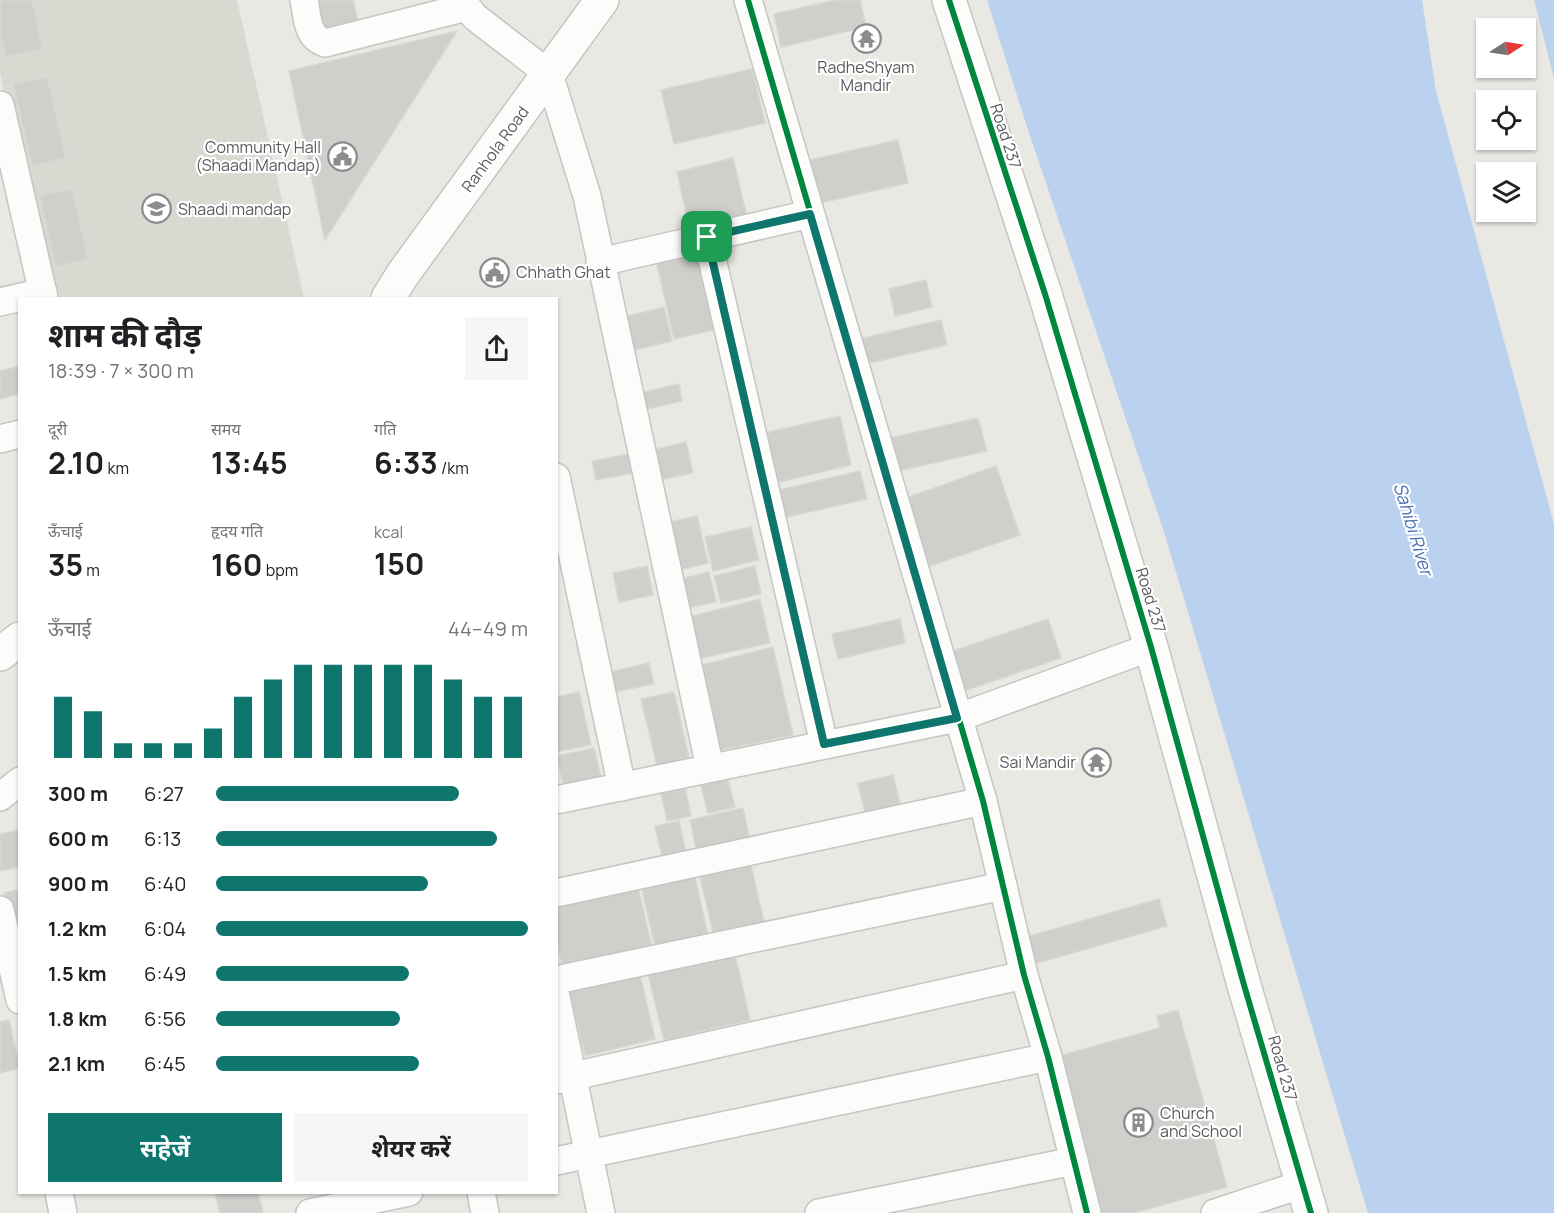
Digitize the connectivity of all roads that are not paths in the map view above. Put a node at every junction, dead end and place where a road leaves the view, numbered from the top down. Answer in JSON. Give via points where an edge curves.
{"nodes":[{"id":1,"x":304,"y":0,"type":"edge"},
{"id":2,"x":602,"y":0,"type":"edge"},
{"id":3,"x":748,"y":0,"type":"edge"},
{"id":4,"x":949,"y":0,"type":"edge"},
{"id":5,"x":466,"y":4,"type":"edge"},
{"id":6,"x":549,"y":74,"type":"junction"},
{"id":7,"x":0,"y":105,"type":"edge"},
{"id":8,"x":6,"y":162,"type":"edge"},
{"id":9,"x":810,"y":214,"type":"junction"},
{"id":10,"x":707,"y":237,"type":"junction"},
{"id":11,"x":600,"y":262,"type":"junction"},
{"id":12,"x":400,"y":290,"type":"edge"},
{"id":13,"x":44,"y":295,"type":"edge"},
{"id":14,"x":18,"y":299,"type":"edge"},
{"id":15,"x":0,"y":302,"type":"edge"},
{"id":16,"x":18,"y":434,"type":"edge"},
{"id":17,"x":0,"y":439,"type":"edge"},
{"id":18,"x":558,"y":486,"type":"edge"},
{"id":19,"x":18,"y":640,"type":"edge"},
{"id":20,"x":1150,"y":647,"type":"junction"},
{"id":21,"x":0,"y":654,"type":"edge"},
{"id":22,"x":957,"y":718,"type":"junction"},
{"id":23,"x":824,"y":744,"type":"junction"},
{"id":24,"x":710,"y":768,"type":"junction"},
{"id":25,"x":18,"y":783,"type":"edge"},
{"id":26,"x":622,"y":787,"type":"junction"},
{"id":27,"x":0,"y":797,"type":"edge"},
{"id":28,"x":558,"y":801,"type":"edge"},
{"id":29,"x":983,"y":801,"type":"junction"},
{"id":30,"x":1003,"y":886,"type":"junction"},
{"id":31,"x":558,"y":893,"type":"edge"},
{"id":32,"x":0,"y":910,"type":"edge"},
{"id":33,"x":1024,"y":975,"type":"junction"},
{"id":34,"x":558,"y":980,"type":"edge"},
{"id":35,"x":18,"y":991,"type":"edge"},
{"id":36,"x":18,"y":1006,"type":"edge"},
{"id":37,"x":0,"y":1010,"type":"edge"},
{"id":38,"x":558,"y":1015,"type":"edge"},
{"id":39,"x":1048,"y":1057,"type":"junction"},
{"id":40,"x":565,"y":1078,"type":"edge"},
{"id":41,"x":590,"y":1154,"type":"junction"},
{"id":42,"x":558,"y":1161,"type":"edge"},
{"id":43,"x":1074,"y":1161,"type":"junction"},
{"id":44,"x":59,"y":1194,"type":"edge"},
{"id":45,"x":400,"y":1194,"type":"edge"},
{"id":46,"x":481,"y":1194,"type":"edge"},
{"id":47,"x":1307,"y":1198,"type":"edge"},
{"id":48,"x":63,"y":1213,"type":"edge"},
{"id":49,"x":310,"y":1213,"type":"edge"},
{"id":50,"x":485,"y":1213,"type":"edge"},
{"id":51,"x":601,"y":1213,"type":"edge"},
{"id":52,"x":819,"y":1213,"type":"edge"},
{"id":53,"x":1088,"y":1213,"type":"edge"},
{"id":54,"x":1215,"y":1213,"type":"edge"}],
"edges":[{"from":1,"to":5,"type":"street","via":[[311,33],[325,43]]},
{"from":2,"to":6,"type":"street","name":"Ranhola Road"},
{"from":3,"to":9,"type":"street"},
{"from":4,"to":20,"type":"street","name":"Road 237","via":[[1045,294]]},
{"from":5,"to":6,"type":"street","via":[[475,17]]},
{"from":6,"to":11,"type":"street","via":[[587,196]]},
{"from":6,"to":12,"type":"street","name":"Ranhola Road"},
{"from":7,"to":8,"type":"street"},
{"from":8,"to":13,"type":"street"},
{"from":9,"to":10,"type":"street"},
{"from":9,"to":22,"type":"street"},
{"from":10,"to":11,"type":"street"},
{"from":10,"to":23,"type":"street"},
{"from":11,"to":24,"type":"street"},
{"from":14,"to":15,"type":"street"},
{"from":16,"to":17,"type":"street"},
{"from":18,"to":26,"type":"street"},
{"from":19,"to":21,"type":"street"},
{"from":20,"to":22,"type":"street"},
{"from":20,"to":47,"type":"street","name":"Road 237"},
{"from":22,"to":23,"type":"street"},
{"from":22,"to":29,"type":"street"},
{"from":23,"to":24,"type":"street"},
{"from":24,"to":26,"type":"street"},
{"from":25,"to":27,"type":"street"},
{"from":26,"to":28,"type":"street"},
{"from":29,"to":30,"type":"street"},
{"from":29,"to":31,"type":"street"},
{"from":30,"to":33,"type":"street"},
{"from":30,"to":34,"type":"street"},
{"from":32,"to":35,"type":"street"},
{"from":33,"to":39,"type":"street"},
{"from":33,"to":40,"type":"street"},
{"from":36,"to":37,"type":"street"},
{"from":38,"to":40,"type":"street"},
{"from":39,"to":41,"type":"street"},
{"from":39,"to":43,"type":"street"},
{"from":40,"to":41,"type":"street"},
{"from":41,"to":42,"type":"street"},
{"from":41,"to":51,"type":"street"},
{"from":43,"to":52,"type":"street"},
{"from":43,"to":53,"type":"street"},
{"from":44,"to":48,"type":"street"},
{"from":45,"to":49,"type":"street"},
{"from":46,"to":50,"type":"street"},
{"from":47,"to":54,"type":"street"}]}
